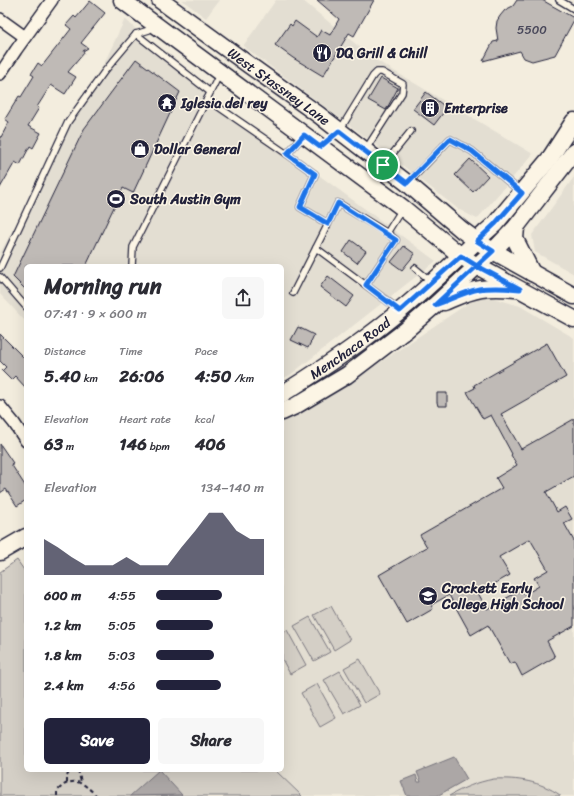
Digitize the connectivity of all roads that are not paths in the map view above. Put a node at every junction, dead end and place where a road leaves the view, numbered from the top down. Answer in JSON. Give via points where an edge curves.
{"nodes":[{"id":1,"x":52,"y":0,"type":"edge"},
{"id":2,"x":122,"y":0,"type":"edge"},
{"id":3,"x":160,"y":0,"type":"edge"},
{"id":4,"x":558,"y":0,"type":"edge"},
{"id":5,"x":574,"y":9,"type":"edge"},
{"id":6,"x":0,"y":19,"type":"edge"},
{"id":7,"x":153,"y":24,"type":"junction"},
{"id":8,"x":136,"y":34,"type":"junction"},
{"id":9,"x":25,"y":37,"type":"junction"},
{"id":10,"x":217,"y":42,"type":"junction"},
{"id":11,"x":204,"y":60,"type":"junction"},
{"id":12,"x":220,"y":73,"type":"junction"},
{"id":13,"x":0,"y":74,"type":"edge"},
{"id":14,"x":210,"y":92,"type":"junction"},
{"id":15,"x":207,"y":99,"type":"junction"},
{"id":16,"x":574,"y":121,"type":"edge"},
{"id":17,"x":339,"y":131,"type":"junction"},
{"id":18,"x":411,"y":131,"type":"dead end"},
{"id":19,"x":304,"y":135,"type":"junction"},
{"id":20,"x":320,"y":147,"type":"junction"},
{"id":21,"x":365,"y":151,"type":"junction"},
{"id":22,"x":574,"y":152,"type":"edge"},
{"id":23,"x":287,"y":154,"type":"junction"},
{"id":24,"x":383,"y":165,"type":"junction"},
{"id":25,"x":407,"y":183,"type":"junction"},
{"id":26,"x":522,"y":193,"type":"junction"},
{"id":27,"x":403,"y":208,"type":"junction"},
{"id":28,"x":328,"y":224,"type":"junction"},
{"id":29,"x":516,"y":227,"type":"junction"},
{"id":30,"x":386,"y":233,"type":"junction"},
{"id":31,"x":477,"y":241,"type":"junction"},
{"id":32,"x":316,"y":248,"type":"junction"},
{"id":33,"x":493,"y":251,"type":"junction"},
{"id":34,"x":461,"y":256,"type":"junction"},
{"id":35,"x":132,"y":264,"type":"edge"},
{"id":36,"x":477,"y":266,"type":"junction"},
{"id":37,"x":0,"y":268,"type":"edge"},
{"id":38,"x":415,"y":268,"type":"dead end"},
{"id":39,"x":532,"y":272,"type":"junction"},
{"id":40,"x":0,"y":277,"type":"edge"},
{"id":41,"x":432,"y":282,"type":"junction"},
{"id":42,"x":366,"y":285,"type":"junction"},
{"id":43,"x":520,"y":289,"type":"junction"},
{"id":44,"x":293,"y":293,"type":"dead end"},
{"id":45,"x":574,"y":296,"type":"edge"},
{"id":46,"x":24,"y":305,"type":"edge"},
{"id":47,"x":435,"y":305,"type":"junction"},
{"id":48,"x":400,"y":311,"type":"junction"},
{"id":49,"x":574,"y":319,"type":"edge"},
{"id":50,"x":284,"y":393,"type":"edge"},
{"id":51,"x":0,"y":406,"type":"edge"},
{"id":52,"x":284,"y":411,"type":"edge"},
{"id":53,"x":24,"y":438,"type":"edge"},
{"id":54,"x":24,"y":538,"type":"edge"},
{"id":55,"x":0,"y":552,"type":"edge"}],
"edges":[{"from":1,"to":9,"type":"street"},
{"from":2,"to":7,"type":"main road","name":"West Stassney Lane"},
{"from":3,"to":10,"type":"main road","name":"West Stassney Lane"},
{"from":4,"to":5,"type":"lane"},
{"from":6,"to":9,"type":"street"},
{"from":7,"to":8,"type":"lane","via":[[149,30]]},
{"from":7,"to":11,"type":"main road","name":"West Stassney Lane"},
{"from":8,"to":14,"type":"lane"},
{"from":8,"to":37,"type":"lane","via":[[104,72],[68,122]]},
{"from":9,"to":13,"type":"street"},
{"from":10,"to":11,"type":"main road"},
{"from":10,"to":17,"type":"main road","name":"West Stassney Lane"},
{"from":11,"to":12,"type":"main road","name":"West Stassney Lane"},
{"from":12,"to":14,"type":"lane"},
{"from":12,"to":19,"type":"main road","name":"West Stassney Lane"},
{"from":14,"to":15,"type":"lane"},
{"from":15,"to":23,"type":"lane"},
{"from":15,"to":35,"type":"lane","via":[[133,247]]},
{"from":16,"to":26,"type":"main road","name":"Menchaca Road","via":[[550,158]]},
{"from":17,"to":20,"type":"main road"},
{"from":17,"to":21,"type":"main road","name":"West Stassney Lane"},
{"from":17,"to":21,"type":"lane","via":[[377,72],[382,72],[403,84],[402,93]]},
{"from":18,"to":24,"type":"lane"},
{"from":19,"to":20,"type":"main road","name":"West Stassney Lane"},
{"from":19,"to":23,"type":"lane"},
{"from":20,"to":27,"type":"main road","name":"West Stassney Lane"},
{"from":21,"to":24,"type":"main road","name":"West Stassney Lane"},
{"from":22,"to":29,"type":"main road","name":"Menchaca Road"},
{"from":23,"to":28,"type":"lane","via":[[315,174],[300,207]]},
{"from":24,"to":25,"type":"main road","name":"West Stassney Lane"},
{"from":25,"to":26,"type":"lane","via":[[450,139],[472,151]]},
{"from":25,"to":31,"type":"main road","name":"West Stassney Lane"},
{"from":26,"to":31,"type":"main road","name":"Menchaca Road"},
{"from":27,"to":30,"type":"lane"},
{"from":27,"to":34,"type":"main road","name":"West Stassney Lane"},
{"from":28,"to":30,"type":"lane","via":[[338,203]]},
{"from":28,"to":32,"type":"lane"},
{"from":29,"to":33,"type":"main road","name":"Menchaca Road"},
{"from":29,"to":39,"type":"main road","via":[[515,239]]},
{"from":30,"to":42,"type":"lane","via":[[396,240]]},
{"from":31,"to":33,"type":"main road","name":"West Stassney Lane"},
{"from":31,"to":34,"type":"main road","name":"Menchaca Road"},
{"from":32,"to":42,"type":"lane"},
{"from":32,"to":44,"type":"lane"},
{"from":33,"to":36,"type":"main road","name":"Menchaca Road"},
{"from":33,"to":39,"type":"main road","name":"West Stassney Lane"},
{"from":34,"to":36,"type":"main road","name":"West Stassney Lane"},
{"from":34,"to":41,"type":"main road","name":"Menchaca Road"},
{"from":36,"to":43,"type":"main road","name":"West Stassney Lane"},
{"from":36,"to":47,"type":"main road","name":"Menchaca Road"},
{"from":38,"to":41,"type":"lane"},
{"from":39,"to":45,"type":"main road","name":"West Stassney Lane"},
{"from":40,"to":46,"type":"lane"},
{"from":41,"to":48,"type":"main road","name":"Menchaca Road"},
{"from":42,"to":48,"type":"lane"},
{"from":43,"to":47,"type":"main road","via":[[481,289]]},
{"from":43,"to":49,"type":"main road","name":"West Stassney Lane"},
{"from":47,"to":52,"type":"main road","name":"Menchaca Road","via":[[347,375]]},
{"from":48,"to":50,"type":"main road","name":"Menchaca Road","via":[[348,351]]},
{"from":51,"to":53,"type":"street"},
{"from":54,"to":55,"type":"main road"}]}
